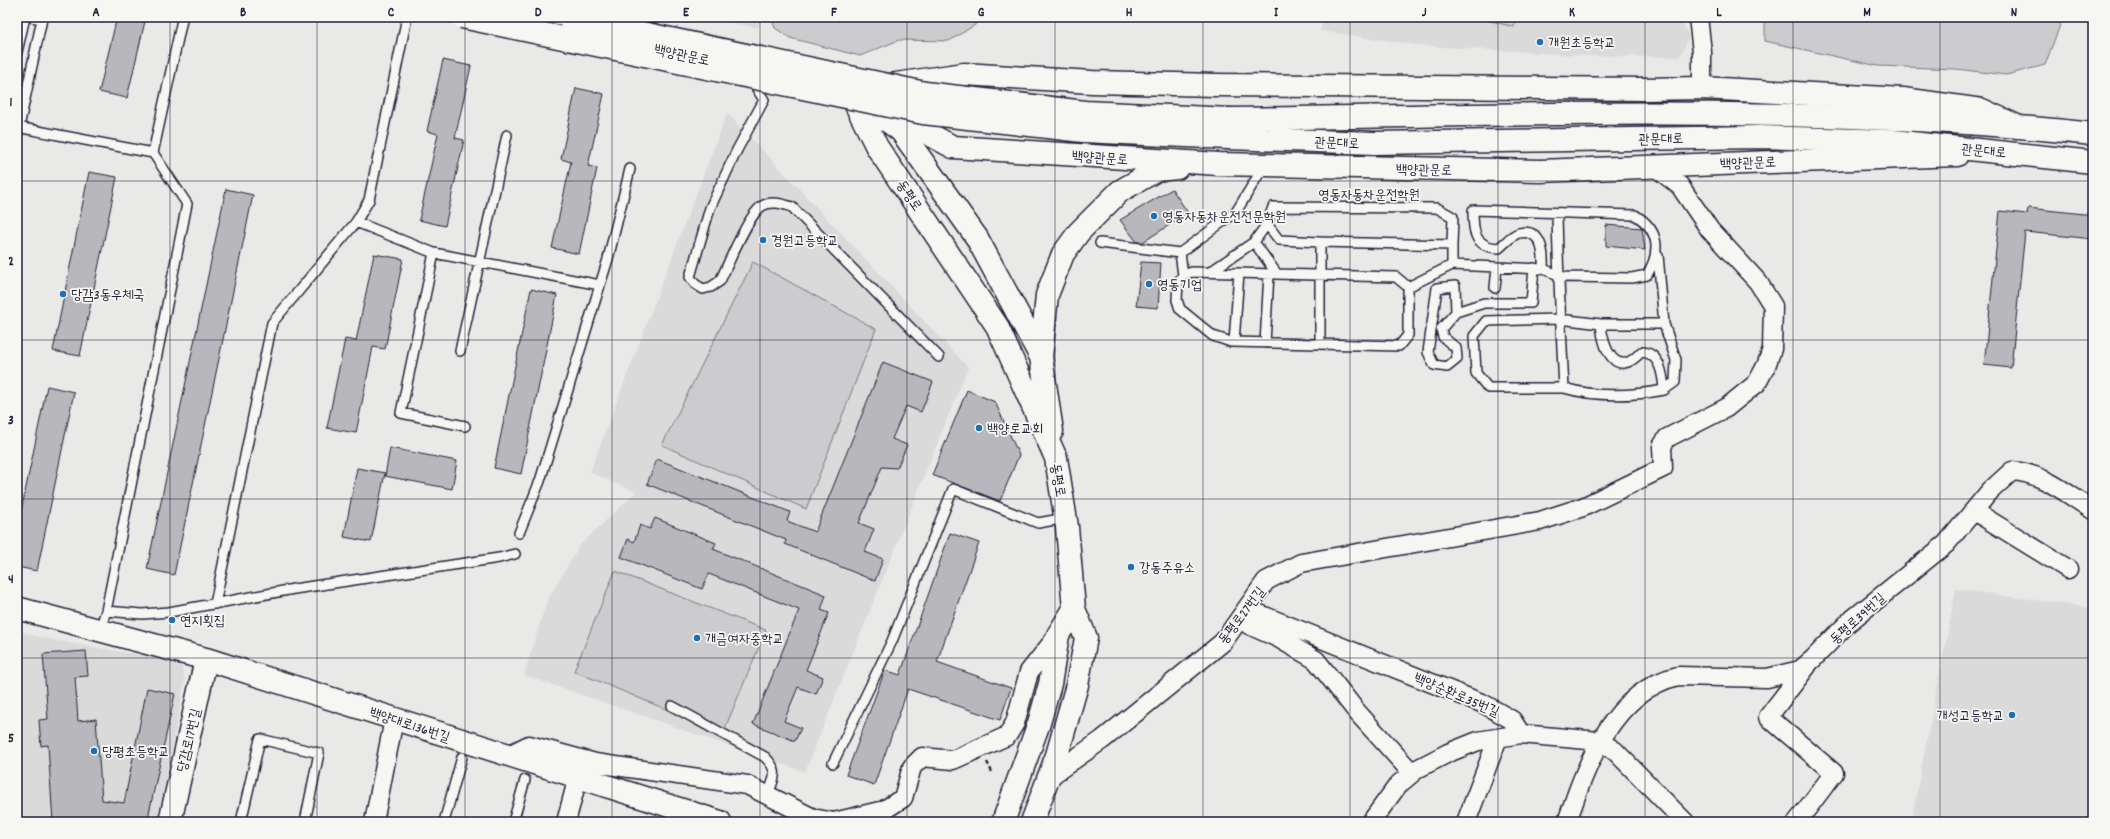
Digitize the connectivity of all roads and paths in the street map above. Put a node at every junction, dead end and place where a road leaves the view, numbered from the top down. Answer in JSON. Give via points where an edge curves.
{"nodes":[{"id":1,"x":24,"y":17,"type":"edge"},
{"id":2,"x":31,"y":17,"type":"edge"},
{"id":3,"x":407,"y":17,"type":"edge"},
{"id":4,"x":462,"y":17,"type":"edge"},
{"id":5,"x":515,"y":17,"type":"edge"},
{"id":6,"x":567,"y":17,"type":"edge"},
{"id":7,"x":1698,"y":17,"type":"edge"},
{"id":8,"x":182,"y":20,"type":"dead end"},
{"id":9,"x":17,"y":52,"type":"edge"},
{"id":10,"x":744,"y":68,"type":"junction"},
{"id":11,"x":1702,"y":88,"type":"junction"},
{"id":12,"x":849,"y":91,"type":"junction"},
{"id":13,"x":2018,"y":126,"type":"junction"},
{"id":14,"x":18,"y":127,"type":"edge"},
{"id":15,"x":1229,"y":128,"type":"junction"},
{"id":16,"x":2093,"y":134,"type":"edge"},
{"id":17,"x":507,"y":135,"type":"dead end"},
{"id":18,"x":153,"y":153,"type":"junction"},
{"id":19,"x":2014,"y":153,"type":"junction"},
{"id":20,"x":2093,"y":162,"type":"edge"},
{"id":21,"x":1219,"y":164,"type":"junction"},
{"id":22,"x":1264,"y":165,"type":"junction"},
{"id":23,"x":1654,"y":166,"type":"junction"},
{"id":24,"x":630,"y":168,"type":"dead end"},
{"id":25,"x":1557,"y":212,"type":"junction"},
{"id":26,"x":356,"y":222,"type":"junction"},
{"id":27,"x":1268,"y":224,"type":"junction"},
{"id":28,"x":1254,"y":242,"type":"junction"},
{"id":29,"x":1320,"y":242,"type":"junction"},
{"id":30,"x":1100,"y":243,"type":"dead end"},
{"id":31,"x":1452,"y":245,"type":"junction"},
{"id":32,"x":1657,"y":249,"type":"junction"},
{"id":33,"x":434,"y":253,"type":"junction"},
{"id":34,"x":1180,"y":253,"type":"junction"},
{"id":35,"x":478,"y":262,"type":"junction"},
{"id":36,"x":1452,"y":265,"type":"junction"},
{"id":37,"x":1497,"y":267,"type":"junction"},
{"id":38,"x":1534,"y":268,"type":"junction"},
{"id":39,"x":1543,"y":269,"type":"junction"},
{"id":40,"x":1210,"y":272,"type":"junction"},
{"id":41,"x":1239,"y":273,"type":"junction"},
{"id":42,"x":1273,"y":274,"type":"junction"},
{"id":43,"x":1183,"y":275,"type":"junction"},
{"id":44,"x":1320,"y":275,"type":"junction"},
{"id":45,"x":1558,"y":275,"type":"junction"},
{"id":46,"x":600,"y":285,"type":"junction"},
{"id":47,"x":1408,"y":287,"type":"junction"},
{"id":48,"x":1495,"y":288,"type":"dead end"},
{"id":49,"x":1456,"y":312,"type":"junction"},
{"id":50,"x":1560,"y":319,"type":"junction"},
{"id":51,"x":1601,"y":324,"type":"junction"},
{"id":52,"x":1664,"y":324,"type":"junction"},
{"id":53,"x":1234,"y":342,"type":"junction"},
{"id":54,"x":1265,"y":343,"type":"junction"},
{"id":55,"x":1320,"y":344,"type":"junction"},
{"id":56,"x":460,"y":351,"type":"dead end"},
{"id":57,"x":939,"y":357,"type":"dead end"},
{"id":58,"x":1041,"y":357,"type":"junction"},
{"id":59,"x":1564,"y":388,"type":"junction"},
{"id":60,"x":1664,"y":390,"type":"junction"},
{"id":61,"x":465,"y":426,"type":"dead end"},
{"id":62,"x":1056,"y":458,"type":"junction"},
{"id":63,"x":1974,"y":510,"type":"junction"},
{"id":64,"x":2093,"y":510,"type":"edge"},
{"id":65,"x":1066,"y":518,"type":"junction"},
{"id":66,"x":518,"y":533,"type":"dead end"},
{"id":67,"x":515,"y":554,"type":"dead end"},
{"id":68,"x":2068,"y":569,"type":"dead end"},
{"id":69,"x":215,"y":604,"type":"junction"},
{"id":70,"x":17,"y":608,"type":"edge"},
{"id":71,"x":1247,"y":608,"type":"junction"},
{"id":72,"x":1074,"y":610,"type":"junction"},
{"id":73,"x":103,"y":620,"type":"junction"},
{"id":74,"x":1058,"y":635,"type":"junction"},
{"id":75,"x":206,"y":659,"type":"junction"},
{"id":76,"x":1812,"y":659,"type":"junction"},
{"id":77,"x":672,"y":706,"type":"dead end"},
{"id":78,"x":394,"y":719,"type":"junction"},
{"id":79,"x":1521,"y":734,"type":"junction"},
{"id":80,"x":1498,"y":738,"type":"junction"},
{"id":81,"x":1599,"y":741,"type":"junction"},
{"id":82,"x":509,"y":755,"type":"junction"},
{"id":83,"x":462,"y":757,"type":"dead end"},
{"id":84,"x":833,"y":763,"type":"dead end"},
{"id":85,"x":1412,"y":773,"type":"junction"},
{"id":86,"x":578,"y":777,"type":"junction"},
{"id":87,"x":1049,"y":777,"type":"junction"},
{"id":88,"x":525,"y":780,"type":"dead end"},
{"id":89,"x":768,"y":795,"type":"junction"},
{"id":90,"x":170,"y":822,"type":"edge"},
{"id":91,"x":241,"y":822,"type":"edge"},
{"id":92,"x":305,"y":822,"type":"edge"},
{"id":93,"x":374,"y":822,"type":"edge"},
{"id":94,"x":444,"y":822,"type":"edge"},
{"id":95,"x":513,"y":822,"type":"edge"},
{"id":96,"x":566,"y":822,"type":"edge"},
{"id":97,"x":720,"y":822,"type":"edge"},
{"id":98,"x":1003,"y":822,"type":"edge"},
{"id":99,"x":1032,"y":822,"type":"edge"},
{"id":100,"x":1371,"y":822,"type":"edge"},
{"id":101,"x":1468,"y":822,"type":"edge"},
{"id":102,"x":1567,"y":822,"type":"edge"},
{"id":103,"x":1685,"y":822,"type":"edge"},
{"id":104,"x":1797,"y":822,"type":"edge"}],
"edges":[{"from":1,"to":9,"type":"lane"},
{"from":2,"to":14,"type":"lane","via":[[42,19]]},
{"from":3,"to":26,"type":"lane","via":[[372,190],[364,211]]},
{"from":4,"to":15,"type":"main road","bridge":true,"via":[[923,113],[1083,131]]},
{"from":5,"to":10,"type":"main road","name":"백양관문로"},
{"from":6,"to":15,"type":"main road","bridge":true,"via":[[925,92]]},
{"from":7,"to":11,"type":"street","via":[[1702,52]]},
{"from":8,"to":18,"type":"lane"},
{"from":10,"to":12,"type":"main road","name":"백양관문로"},
{"from":10,"to":57,"type":"lane","via":[[764,100],[710,208],[690,277],[703,289],[720,281],[752,216],[763,205],[779,203],[792,207]]},
{"from":11,"to":12,"type":"main road","name":"백양관문로","via":[[1216,85],[1092,82],[964,74]]},
{"from":11,"to":13,"type":"main road","name":"백양관문로","via":[[1903,99],[1982,110]]},
{"from":12,"to":21,"type":"main road","name":"백양관문로","via":[[953,147]]},
{"from":12,"to":58,"type":"main road","name":"동평로","via":[[901,131],[977,238]]},
{"from":12,"to":62,"type":"main road","name":"동평로","via":[[877,147],[997,326]]},
{"from":13,"to":15,"type":"main road","name":"관문대로","via":[[1750,114]]},
{"from":13,"to":16,"type":"main road","name":"관문대로"},
{"from":14,"to":18,"type":"lane"},
{"from":15,"to":19,"type":"main road","name":"관문대로","via":[[1375,143],[1760,137],[1892,141]]},
{"from":17,"to":35,"type":"lane"},
{"from":18,"to":73,"type":"lane","via":[[187,204]]},
{"from":19,"to":20,"type":"main road","name":"관문대로"},
{"from":19,"to":23,"type":"main road","name":"백양관문로"},
{"from":21,"to":22,"type":"main road","name":"백양관문로"},
{"from":21,"to":58,"type":"main road","via":[[1157,170],[1120,191],[1079,232],[1063,254],[1047,295]]},
{"from":22,"to":23,"type":"main road","name":"백양관문로","via":[[1540,172]]},
{"from":22,"to":34,"type":"lane","via":[[1236,212]]},
{"from":23,"to":71,"type":"street","name":"동평로27번길","via":[[1680,186],[1710,230],[1758,282],[1773,306],[1772,349],[1757,383],[1726,408],[1667,438],[1662,446],[1663,468],[1583,507],[1540,521],[1301,563],[1266,581]]},
{"from":24,"to":46,"type":"lane"},
{"from":25,"to":32,"type":"lane","via":[[1635,215],[1646,221],[1653,232]]},
{"from":25,"to":39,"type":"lane","via":[[1473,210],[1473,227],[1477,239],[1487,248],[1499,248],[1518,233],[1529,233],[1542,245]]},
{"from":25,"to":45,"type":"lane"},
{"from":26,"to":33,"type":"lane"},
{"from":26,"to":69,"type":"lane","via":[[272,323]]},
{"from":27,"to":28,"type":"lane","name":"영동자동차운전학원"},
{"from":27,"to":29,"type":"lane","via":[[1279,240]]},
{"from":27,"to":31,"type":"lane","name":"영동자동차운전학원","via":[[1273,207],[1437,208],[1453,217]]},
{"from":28,"to":40,"type":"lane","name":"영동자동차운전학원"},
{"from":28,"to":42,"type":"lane"},
{"from":29,"to":31,"type":"lane"},
{"from":29,"to":44,"type":"lane"},
{"from":30,"to":34,"type":"lane"},
{"from":31,"to":36,"type":"lane","name":"영동자동차운전학원"},
{"from":32,"to":45,"type":"lane","via":[[1647,275],[1632,278]]},
{"from":32,"to":52,"type":"lane"},
{"from":33,"to":35,"type":"lane"},
{"from":33,"to":61,"type":"lane","via":[[401,414]]},
{"from":34,"to":43,"type":"lane"},
{"from":35,"to":46,"type":"lane"},
{"from":35,"to":56,"type":"lane"},
{"from":36,"to":37,"type":"lane"},
{"from":36,"to":47,"type":"lane"},
{"from":37,"to":38,"type":"lane"},
{"from":37,"to":48,"type":"lane"},
{"from":38,"to":39,"type":"lane"},
{"from":38,"to":49,"type":"lane","via":[[1531,303],[1484,303]]},
{"from":39,"to":45,"type":"lane"},
{"from":40,"to":41,"type":"lane"},
{"from":40,"to":43,"type":"lane"},
{"from":41,"to":42,"type":"lane"},
{"from":41,"to":53,"type":"lane"},
{"from":42,"to":44,"type":"lane"},
{"from":42,"to":54,"type":"lane"},
{"from":43,"to":53,"type":"lane","via":[[1178,283],[1177,300],[1180,309],[1213,336]]},
{"from":44,"to":47,"type":"lane","via":[[1396,277]]},
{"from":44,"to":55,"type":"lane"},
{"from":45,"to":50,"type":"lane"},
{"from":46,"to":66,"type":"lane","via":[[540,481]]},
{"from":47,"to":55,"type":"lane","via":[[1408,335],[1399,346]]},
{"from":49,"to":49,"type":"lane","via":[[1455,286],[1437,288],[1428,352],[1434,365],[1447,367],[1457,359],[1456,348],[1443,337],[1441,329]]},
{"from":50,"to":51,"type":"lane"},
{"from":50,"to":59,"type":"lane"},
{"from":50,"to":59,"type":"lane","via":[[1486,321],[1474,336],[1474,355],[1476,373],[1488,388]]},
{"from":51,"to":52,"type":"lane"},
{"from":51,"to":60,"type":"lane","via":[[1602,339],[1615,362],[1624,364],[1634,360],[1640,352],[1647,352],[1655,358],[1662,370]]},
{"from":52,"to":60,"type":"lane","via":[[1676,360],[1675,382]]},
{"from":53,"to":54,"type":"lane"},
{"from":54,"to":55,"type":"lane"},
{"from":58,"to":62,"type":"main road"},
{"from":59,"to":60,"type":"lane","via":[[1584,394],[1649,393]]},
{"from":62,"to":65,"type":"main road","name":"동평로"},
{"from":63,"to":64,"type":"street","name":"동평로39번길","via":[[2001,479],[2012,471],[2038,476]]},
{"from":63,"to":68,"type":"street"},
{"from":63,"to":76,"type":"street","name":"동평로39번길","via":[[1946,544],[1849,622]]},
{"from":65,"to":72,"type":"main road","name":"동평로"},
{"from":65,"to":84,"type":"lane","via":[[1038,523],[953,489],[892,641]]},
{"from":67,"to":69,"type":"lane","name":"백양대로136번길","via":[[294,588]]},
{"from":69,"to":73,"type":"lane","name":"백양대로136번길"},
{"from":70,"to":73,"type":"main road","name":"백양대로136번길"},
{"from":71,"to":79,"type":"street","name":"백양순환로35번길","via":[[1484,704],[1512,720]]},
{"from":71,"to":85,"type":"street","via":[[1249,625],[1316,660],[1356,712]]},
{"from":71,"to":87,"type":"street","name":"동평로27번길","via":[[1223,642],[1102,740]]},
{"from":72,"to":74,"type":"main road"},
{"from":72,"to":87,"type":"main road","name":"동평로","via":[[1086,638],[1077,685]]},
{"from":73,"to":75,"type":"main road","name":"백양대로136번길"},
{"from":74,"to":89,"type":"street","via":[[1029,672],[1014,724],[1007,736],[953,760],[922,757],[912,767],[903,798],[884,810],[834,822],[813,818]]},
{"from":74,"to":98,"type":"main road","via":[[1050,684],[1039,723]]},
{"from":75,"to":78,"type":"main road","name":"백양대로136번길"},
{"from":75,"to":90,"type":"main road","name":"당감로17번길"},
{"from":76,"to":81,"type":"street","name":"동평로39번길","via":[[1800,670],[1767,678],[1678,676],[1666,679],[1643,690]]},
{"from":76,"to":104,"type":"street","via":[[1768,717],[1834,773]]},
{"from":77,"to":89,"type":"lane","via":[[765,757],[776,772]]},
{"from":78,"to":82,"type":"main road","name":"백양대로136번길"},
{"from":78,"to":93,"type":"street"},
{"from":79,"to":80,"type":"street"},
{"from":79,"to":81,"type":"street"},
{"from":80,"to":85,"type":"street","via":[[1448,753]]},
{"from":80,"to":101,"type":"street"},
{"from":81,"to":102,"type":"street","name":"동평로39번길"},
{"from":81,"to":103,"type":"street","via":[[1615,751]]},
{"from":82,"to":86,"type":"main road","name":"백양대로136번길"},
{"from":82,"to":89,"type":"street","via":[[529,745],[595,763],[747,785]]},
{"from":83,"to":94,"type":"lane"},
{"from":85,"to":100,"type":"street","via":[[1398,785]]},
{"from":86,"to":96,"type":"street"},
{"from":86,"to":97,"type":"main road","name":"백양대로136번길"},
{"from":87,"to":99,"type":"main road","name":"동평로"},
{"from":88,"to":95,"type":"lane"},
{"from":91,"to":92,"type":"lane","via":[[260,739],[319,753]]}]}
